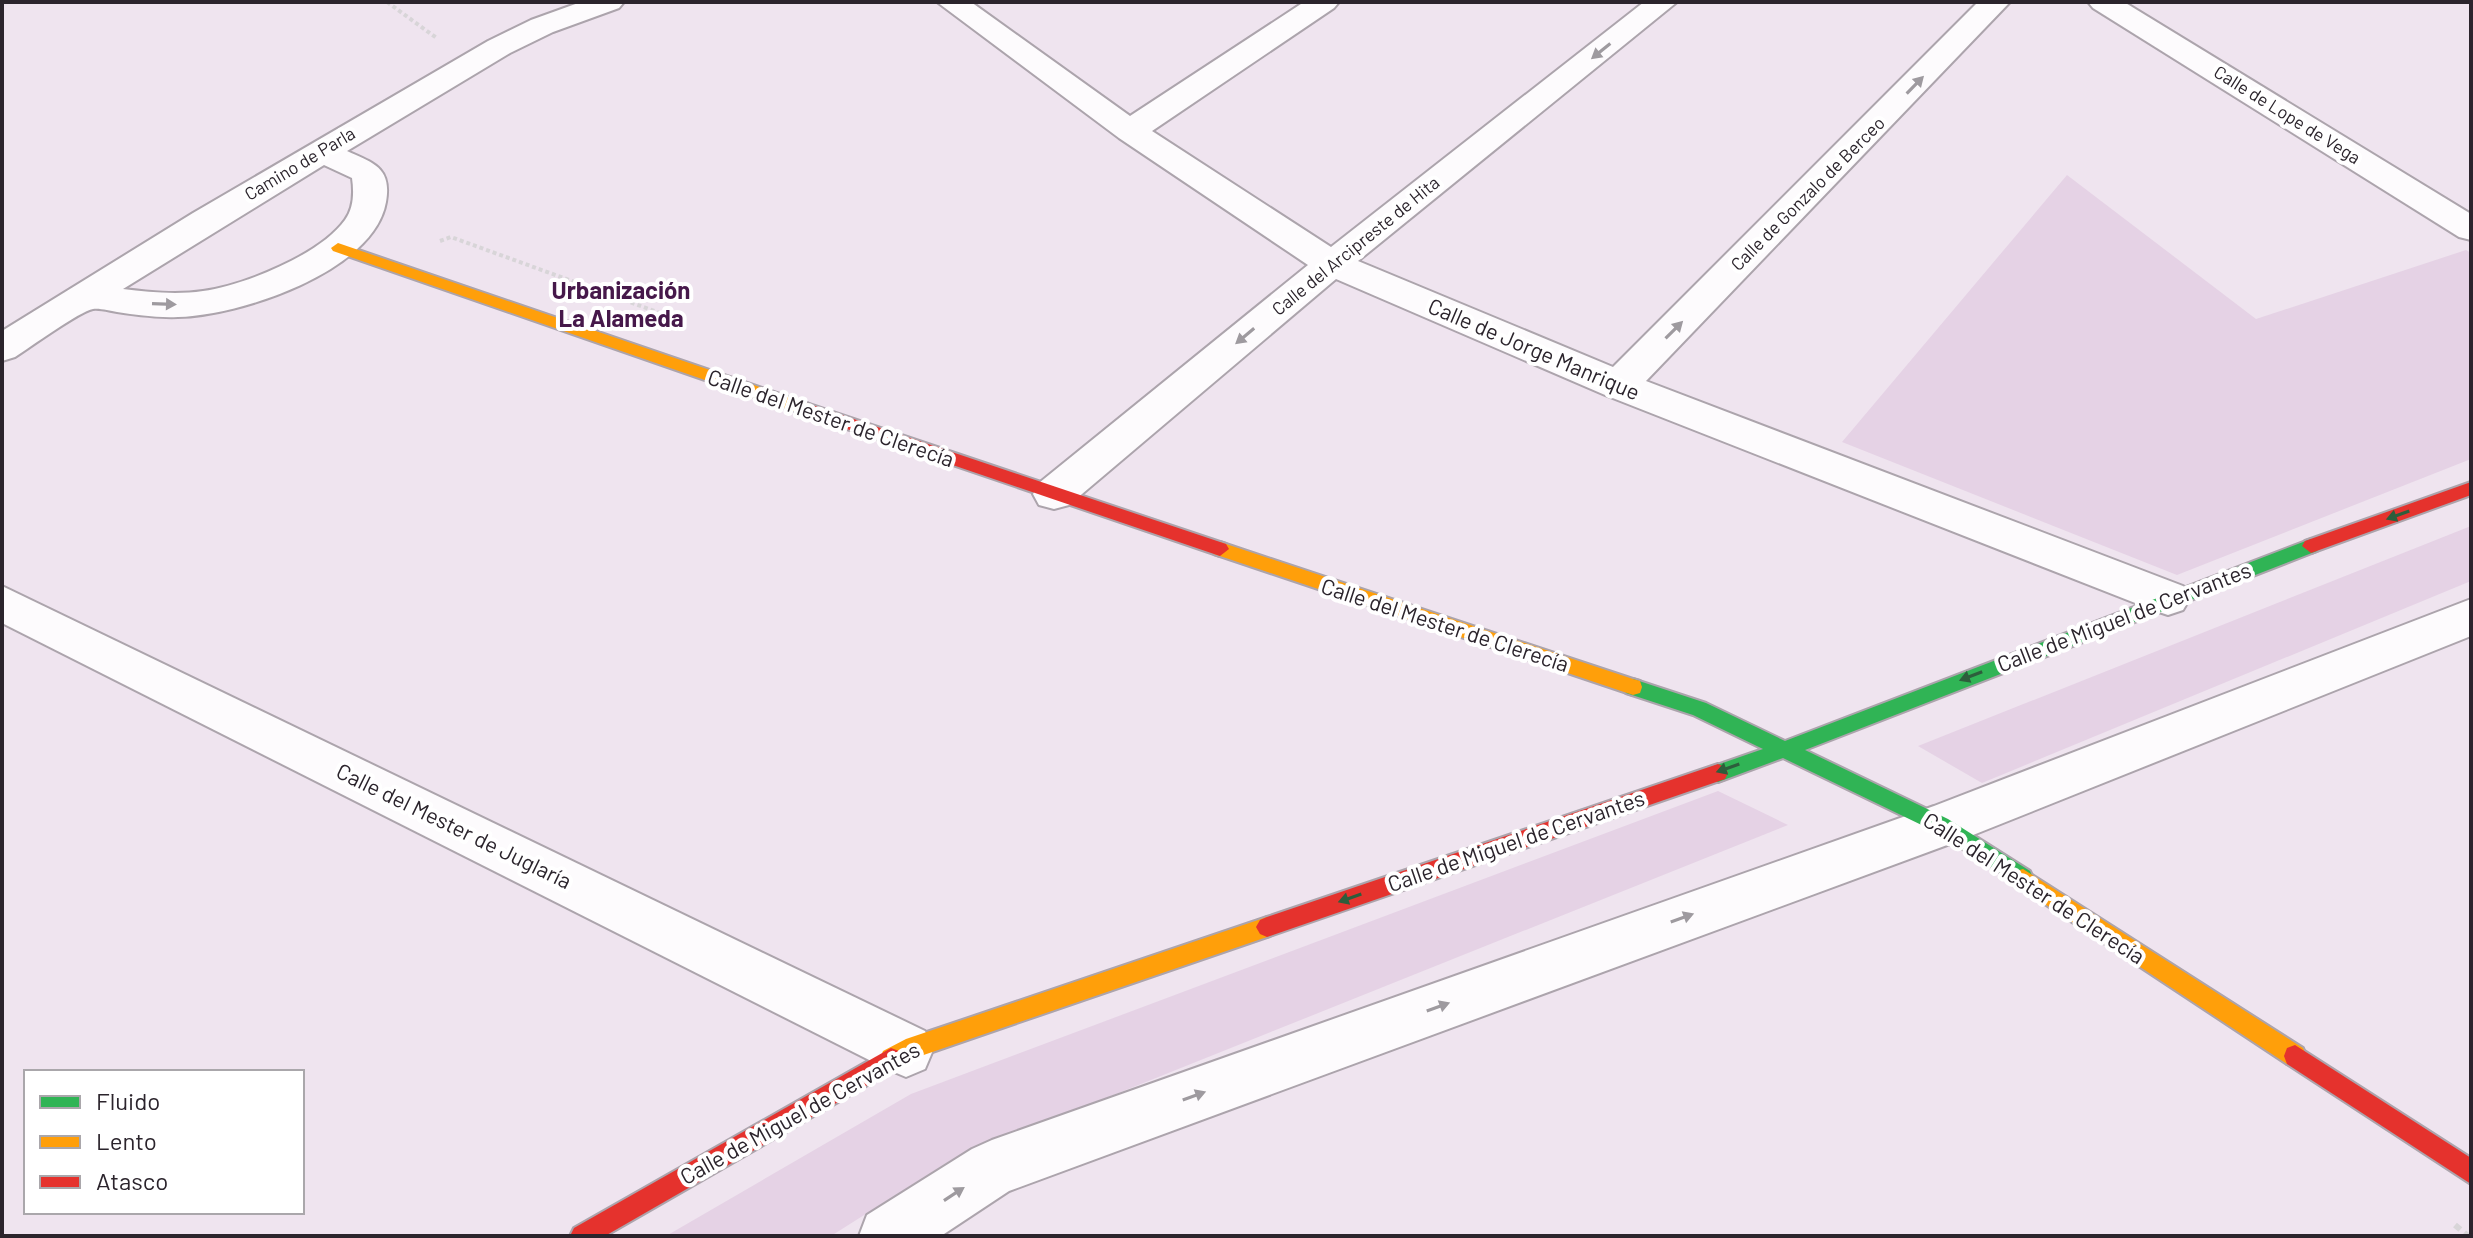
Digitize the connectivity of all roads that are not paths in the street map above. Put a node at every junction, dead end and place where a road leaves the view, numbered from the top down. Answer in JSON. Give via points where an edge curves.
{"nodes":[{"id":1,"x":609,"y":2,"type":"edge"},
{"id":2,"x":1324,"y":2,"type":"edge"},
{"id":3,"x":1662,"y":2,"type":"edge"},
{"id":4,"x":1995,"y":2,"type":"edge"},
{"id":5,"x":2103,"y":2,"type":"edge"},
{"id":6,"x":968,"y":5,"type":"edge"},
{"id":7,"x":1130,"y":131,"type":"junction"},
{"id":8,"x":322,"y":151,"type":"junction"},
{"id":9,"x":2471,"y":229,"type":"edge"},
{"id":10,"x":338,"y":248,"type":"junction"},
{"id":11,"x":1332,"y":264,"type":"junction"},
{"id":12,"x":87,"y":296,"type":"junction"},
{"id":13,"x":2,"y":348,"type":"edge"},
{"id":14,"x":1619,"y":385,"type":"junction"},
{"id":15,"x":2471,"y":488,"type":"edge"},
{"id":16,"x":1054,"y":494,"type":"junction"},
{"id":17,"x":2168,"y":598,"type":"junction"},
{"id":18,"x":2,"y":603,"type":"edge"},
{"id":19,"x":2471,"y":617,"type":"edge"},
{"id":20,"x":1787,"y":749,"type":"junction"},
{"id":21,"x":1941,"y":825,"type":"junction"},
{"id":22,"x":906,"y":1050,"type":"junction"},
{"id":23,"x":2471,"y":1172,"type":"edge"},
{"id":24,"x":582,"y":1236,"type":"edge"},
{"id":25,"x":888,"y":1236,"type":"edge"}],
"edges":[{"from":1,"to":8,"type":"street","name":"Camino de Parla","via":[[542,26]]},
{"from":2,"to":7,"type":"street"},
{"from":3,"to":11,"type":"street","name":"Calle del Arcipreste de Hita","one_way":true},
{"from":14,"to":4,"type":"street","name":"Calle de Gonzalo de Berceo","one_way":true},
{"from":5,"to":9,"type":"street","name":"Calle de Lope de Vega"},
{"from":6,"to":7,"type":"street","name":"Calle de Jorge Manrique"},
{"from":7,"to":11,"type":"street","name":"Calle de Jorge Manrique"},
{"from":8,"to":10,"type":"street","via":[[367,173],[372,190],[357,229]]},
{"from":8,"to":12,"type":"street","name":"Camino de Parla"},
{"from":12,"to":10,"type":"street","one_way":true,"via":[[166,306],[205,303],[247,291]]},
{"from":10,"to":16,"type":"street","name":"Calle del Mester de Clerecía"},
{"from":11,"to":14,"type":"street","name":"Calle de Jorge Manrique"},
{"from":11,"to":16,"type":"street","name":"Calle del Arcipreste de Hita","one_way":true},
{"from":12,"to":13,"type":"street","name":"Camino de Parla"},
{"from":14,"to":17,"type":"street","name":"Calle de Jorge Manrique"},
{"from":15,"to":17,"type":"street","name":"Calle de Miguel de Cervantes","one_way":true},
{"from":16,"to":20,"type":"street","name":"Calle del Mester de Clerecía","via":[[1699,709]]},
{"from":17,"to":20,"type":"street","name":"Calle de Miguel de Cervantes","one_way":true},
{"from":18,"to":22,"type":"street","name":"Calle del Mester de Juglaría"},
{"from":19,"to":21,"type":"street"},
{"from":20,"to":21,"type":"street","name":"Calle del Mester de Clerecía"},
{"from":20,"to":22,"type":"street","name":"Calle de Miguel de Cervantes","one_way":true},
{"from":21,"to":23,"type":"street","name":"Calle del Mester de Clerecía"},
{"from":25,"to":21,"type":"street","one_way":true,"via":[[992,1169]]},
{"from":22,"to":24,"type":"street","name":"Calle de Miguel de Cervantes"}]}
